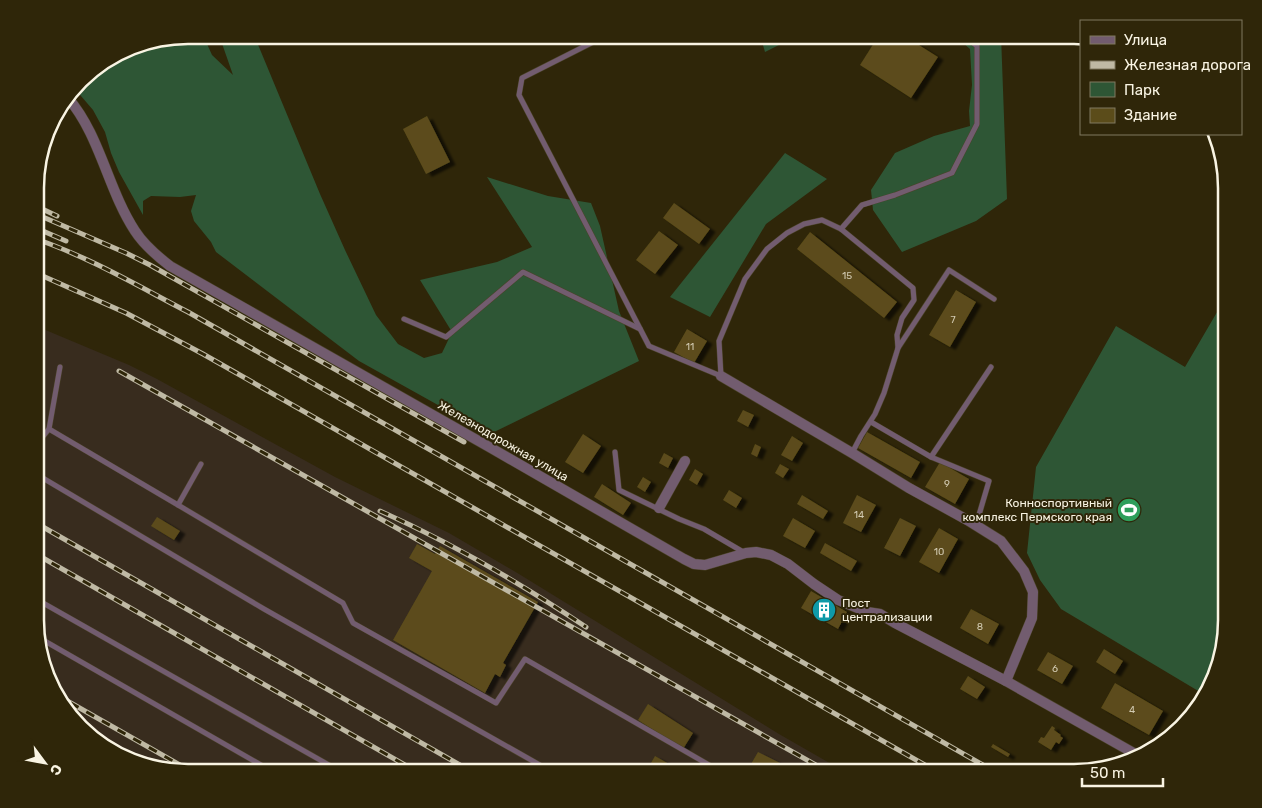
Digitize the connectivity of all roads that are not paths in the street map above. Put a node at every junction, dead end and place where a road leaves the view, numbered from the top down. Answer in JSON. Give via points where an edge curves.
{"nodes":[{"id":1,"x":588,"y":44,"type":"edge"},
{"id":2,"x":974,"y":44,"type":"edge"},
{"id":3,"x":72,"y":103,"type":"edge"},
{"id":4,"x":841,"y":230,"type":"junction"},
{"id":5,"x":994,"y":299,"type":"dead end"},
{"id":6,"x":404,"y":319,"type":"dead end"},
{"id":7,"x":640,"y":329,"type":"junction"},
{"id":8,"x":898,"y":348,"type":"junction"},
{"id":9,"x":60,"y":367,"type":"dead end"},
{"id":10,"x":991,"y":367,"type":"dead end"},
{"id":11,"x":721,"y":376,"type":"junction"},
{"id":12,"x":870,"y":422,"type":"junction"},
{"id":13,"x":49,"y":429,"type":"junction"},
{"id":14,"x":44,"y":435,"type":"edge"},
{"id":15,"x":615,"y":452,"type":"dead end"},
{"id":16,"x":852,"y":453,"type":"junction"},
{"id":17,"x":931,"y":457,"type":"junction"},
{"id":18,"x":685,"y":461,"type":"dead end"},
{"id":19,"x":201,"y":464,"type":"dead end"},
{"id":20,"x":44,"y":479,"type":"edge"},
{"id":21,"x":178,"y":505,"type":"junction"},
{"id":22,"x":659,"y":508,"type":"junction"},
{"id":23,"x":976,"y":526,"type":"junction"},
{"id":24,"x":746,"y":553,"type":"junction"},
{"id":25,"x":44,"y":604,"type":"edge"},
{"id":26,"x":46,"y":641,"type":"edge"},
{"id":27,"x":1006,"y":681,"type":"junction"},
{"id":28,"x":1132,"y":752,"type":"edge"},
{"id":29,"x":259,"y":764,"type":"edge"},
{"id":30,"x":327,"y":764,"type":"edge"},
{"id":31,"x":538,"y":764,"type":"edge"},
{"id":32,"x":707,"y":764,"type":"edge"}],
"edges":[{"from":1,"to":7,"type":"lane","via":[[522,78],[519,95]]},
{"from":2,"to":4,"type":"lane","via":[[977,124],[952,172],[862,205]]},
{"from":3,"to":24,"type":"street","name":"Железнодорожная улица","via":[[89,130],[122,209],[150,250],[170,266],[684,560],[705,565]]},
{"from":4,"to":8,"type":"lane","via":[[913,288],[914,300],[902,318],[897,335]]},
{"from":4,"to":11,"type":"lane","via":[[822,220],[804,224],[767,249],[745,279],[719,340]]},
{"from":5,"to":8,"type":"lane","via":[[950,270]]},
{"from":6,"to":7,"type":"lane","via":[[446,337],[523,272]]},
{"from":7,"to":11,"type":"lane","via":[[648,346]]},
{"from":8,"to":12,"type":"lane","via":[[884,393]]},
{"from":9,"to":13,"type":"lane"},
{"from":10,"to":17,"type":"lane"},
{"from":11,"to":16,"type":"street"},
{"from":12,"to":16,"type":"lane"},
{"from":12,"to":17,"type":"lane"},
{"from":13,"to":14,"type":"lane"},
{"from":13,"to":21,"type":"lane"},
{"from":15,"to":22,"type":"lane","via":[[619,490]]},
{"from":16,"to":23,"type":"street"},
{"from":17,"to":23,"type":"lane","via":[[989,481]]},
{"from":18,"to":22,"type":"street"},
{"from":19,"to":21,"type":"lane"},
{"from":20,"to":31,"type":"lane","via":[[264,609]]},
{"from":21,"to":32,"type":"lane","via":[[343,603],[353,623],[496,703],[525,659]]},
{"from":22,"to":24,"type":"lane"},
{"from":23,"to":27,"type":"street","via":[[1001,541],[1024,571],[1033,592],[1032,618]]},
{"from":24,"to":27,"type":"street","name":"Железнодорожная улица","via":[[771,555],[838,600],[880,614]]},
{"from":25,"to":30,"type":"lane"},
{"from":26,"to":29,"type":"lane"},
{"from":27,"to":28,"type":"street","name":"Железнодорожная улица"}]}
